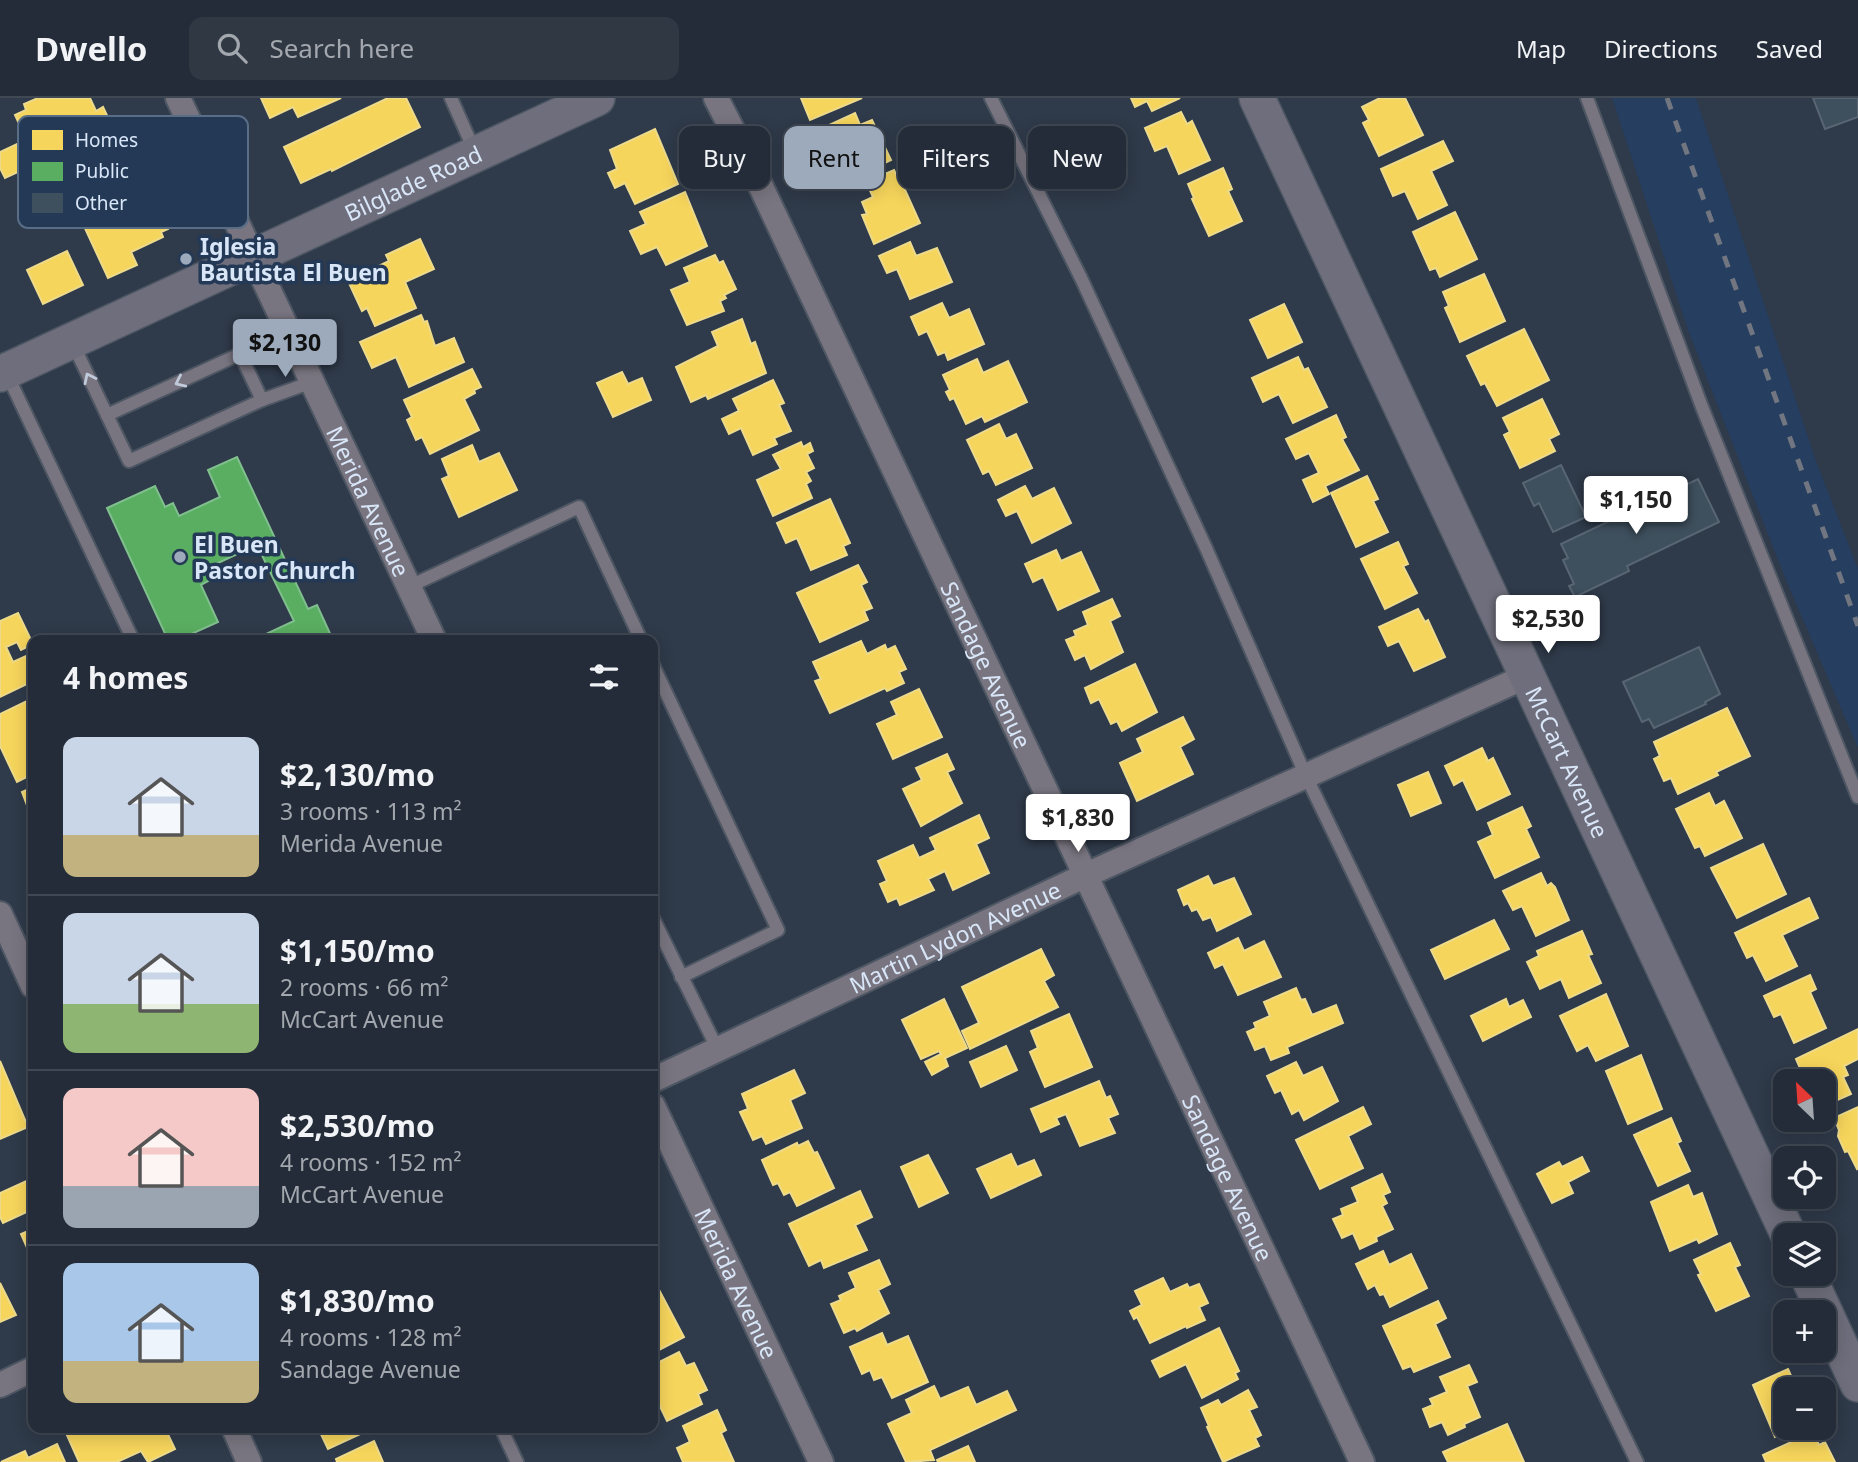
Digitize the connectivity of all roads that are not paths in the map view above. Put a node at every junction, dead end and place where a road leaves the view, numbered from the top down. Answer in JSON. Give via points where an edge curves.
{"nodes":[{"id":1,"x":178,"y":98,"type":"edge"},
{"id":2,"x":451,"y":98,"type":"edge"},
{"id":3,"x":597,"y":98,"type":"edge"},
{"id":4,"x":716,"y":98,"type":"edge"},
{"id":5,"x":991,"y":98,"type":"edge"},
{"id":6,"x":1257,"y":98,"type":"edge"},
{"id":7,"x":1587,"y":98,"type":"edge"},
{"id":8,"x":187,"y":116,"type":"edge"},
{"id":9,"x":476,"y":154,"type":"junction"},
{"id":10,"x":240,"y":228,"type":"edge"},
{"id":11,"x":253,"y":256,"type":"junction"},
{"id":12,"x":71,"y":341,"type":"junction"},
{"id":13,"x":2,"y":368,"type":"edge"},
{"id":14,"x":312,"y":382,"type":"junction"},
{"id":15,"x":261,"y":400,"type":"junction"},
{"id":16,"x":107,"y":415,"type":"junction"},
{"id":17,"x":408,"y":587,"type":"junction"},
{"id":18,"x":131,"y":635,"type":"edge"},
{"id":19,"x":432,"y":635,"type":"edge"},
{"id":20,"x":639,"y":635,"type":"edge"},
{"id":21,"x":658,"y":676,"type":"edge"},
{"id":22,"x":1527,"y":676,"type":"junction"},
{"id":23,"x":1306,"y":776,"type":"junction"},
{"id":24,"x":1858,"y":797,"type":"edge"},
{"id":25,"x":1084,"y":876,"type":"junction"},
{"id":26,"x":0,"y":914,"type":"edge"},
{"id":27,"x":658,"y":929,"type":"edge"},
{"id":28,"x":28,"y":975,"type":"edge"},
{"id":29,"x":681,"y":977,"type":"junction"},
{"id":30,"x":717,"y":1048,"type":"junction"},
{"id":31,"x":658,"y":1078,"type":"edge"},
{"id":32,"x":658,"y":1116,"type":"edge"},
{"id":33,"x":1783,"y":1223,"type":"edge"},
{"id":34,"x":1813,"y":1286,"type":"edge"},
{"id":35,"x":28,"y":1371,"type":"edge"},
{"id":36,"x":1858,"y":1384,"type":"edge"},
{"id":37,"x":0,"y":1385,"type":"edge"},
{"id":38,"x":236,"y":1433,"type":"edge"},
{"id":39,"x":503,"y":1433,"type":"edge"},
{"id":40,"x":248,"y":1462,"type":"edge"},
{"id":41,"x":517,"y":1462,"type":"edge"},
{"id":42,"x":821,"y":1462,"type":"edge"},
{"id":43,"x":1362,"y":1462,"type":"edge"},
{"id":44,"x":1637,"y":1462,"type":"edge"}],
"edges":[{"from":1,"to":8,"type":"street","name":"Merida Avenue"},
{"from":2,"to":9,"type":"lane"},
{"from":3,"to":9,"type":"main road","name":"Bilglade Road"},
{"from":4,"to":25,"type":"street","name":"Sandage Avenue"},
{"from":5,"to":23,"type":"lane","via":[[1081,278]]},
{"from":6,"to":22,"type":"main road","name":"McCart Avenue"},
{"from":7,"to":24,"type":"lane","via":[[1702,407]]},
{"from":9,"to":11,"type":"main road","name":"Bilglade Road"},
{"from":10,"to":11,"type":"street","name":"Merida Avenue"},
{"from":11,"to":12,"type":"main road","name":"Bilglade Road"},
{"from":11,"to":14,"type":"street","name":"Merida Avenue"},
{"from":12,"to":13,"type":"main road","name":"Bilglade Road"},
{"from":16,"to":12,"type":"lane","one_way":true},
{"from":13,"to":18,"type":"lane"},
{"from":14,"to":15,"type":"lane"},
{"from":14,"to":17,"type":"street","name":"Merida Avenue"},
{"from":15,"to":16,"type":"lane","via":[[129,461]]},
{"from":15,"to":16,"type":"lane","one_way":true,"via":[[240,354]]},
{"from":17,"to":19,"type":"street","name":"Merida Avenue"},
{"from":17,"to":20,"type":"lane","via":[[579,507]]},
{"from":21,"to":29,"type":"lane","via":[[778,930]]},
{"from":22,"to":23,"type":"street","name":"Martin Lydon Avenue"},
{"from":22,"to":33,"type":"main road","name":"McCart Avenue"},
{"from":23,"to":25,"type":"street","name":"Martin Lydon Avenue"},
{"from":23,"to":44,"type":"lane"},
{"from":25,"to":30,"type":"street","name":"Martin Lydon Avenue"},
{"from":25,"to":43,"type":"street","name":"Sandage Avenue"},
{"from":26,"to":28,"type":"street"},
{"from":27,"to":29,"type":"lane"},
{"from":29,"to":30,"type":"lane"},
{"from":30,"to":31,"type":"street","name":"Martin Lydon Avenue"},
{"from":32,"to":42,"type":"street","name":"Merida Avenue"},
{"from":34,"to":36,"type":"main road"},
{"from":35,"to":37,"type":"street"},
{"from":38,"to":40,"type":"street"},
{"from":39,"to":41,"type":"lane"}]}
